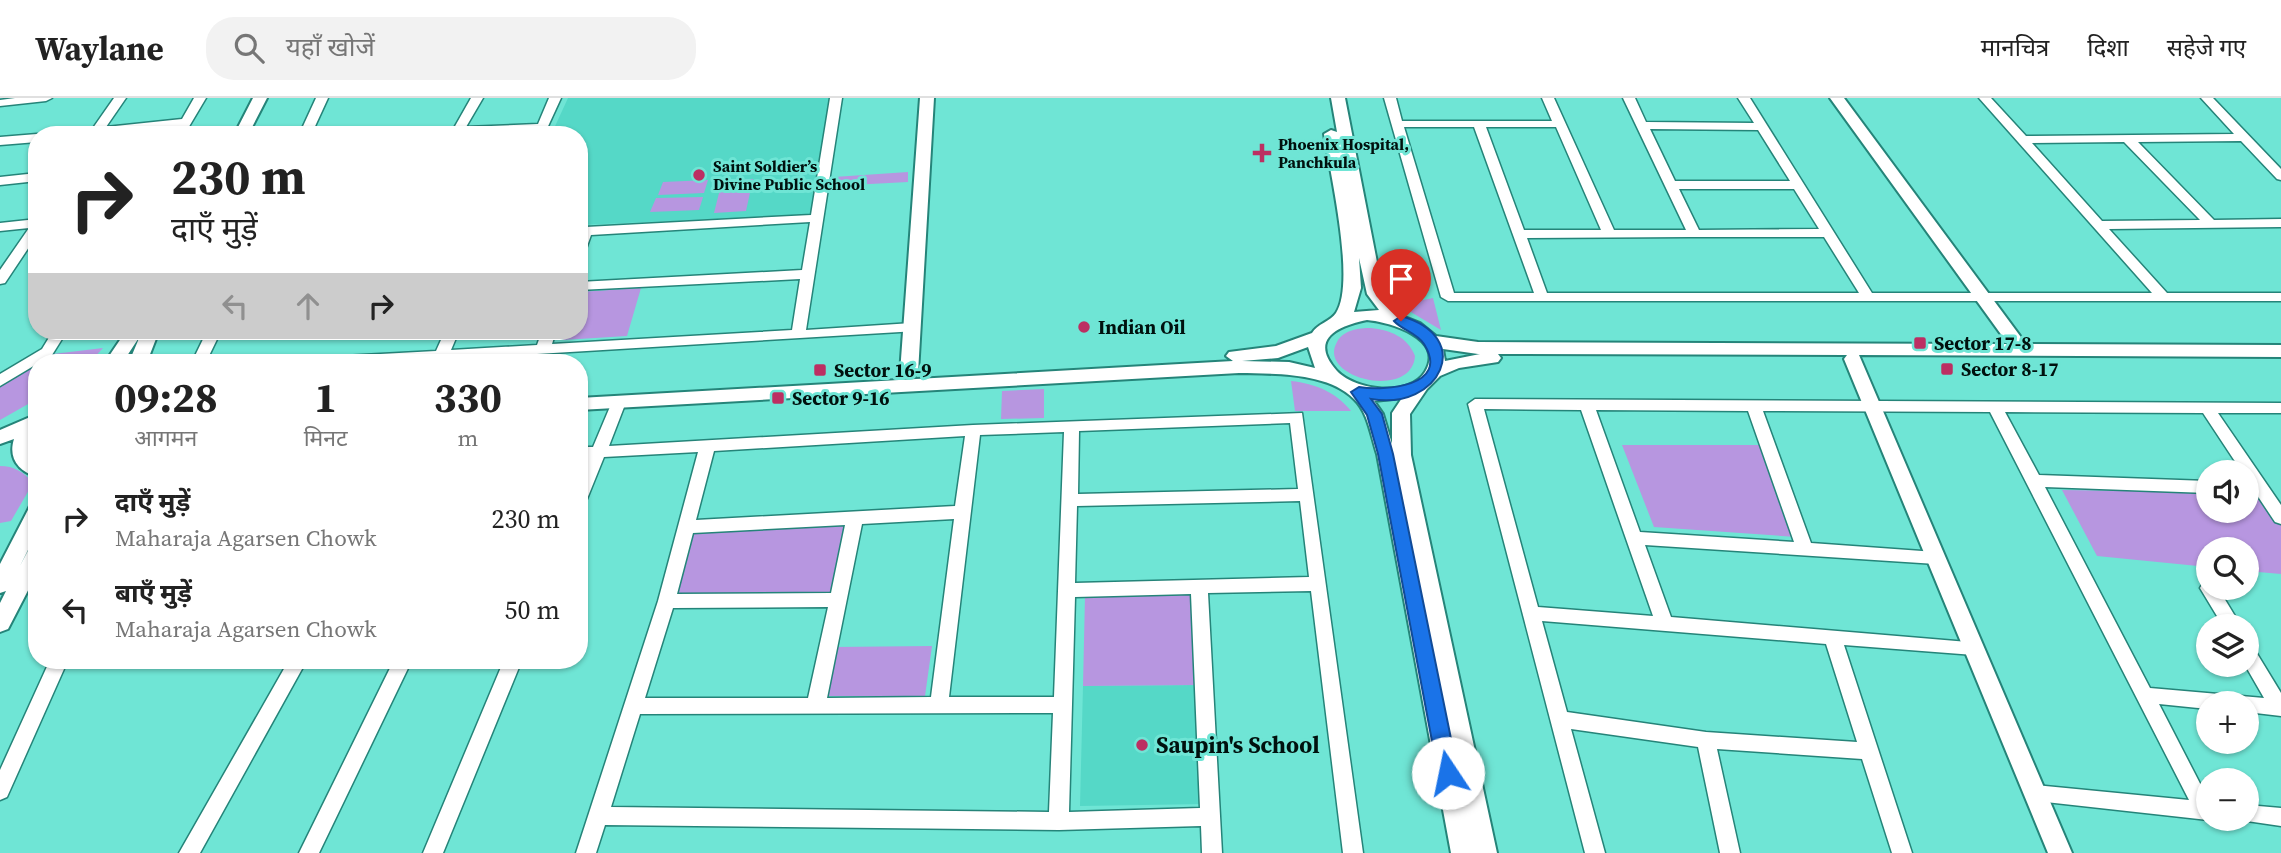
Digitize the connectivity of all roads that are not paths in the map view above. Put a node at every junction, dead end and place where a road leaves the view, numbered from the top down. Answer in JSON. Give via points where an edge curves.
{"nodes":[{"id":1,"x":46,"y":98,"type":"edge"},
{"id":2,"x":120,"y":98,"type":"edge"},
{"id":3,"x":200,"y":98,"type":"edge"},
{"id":4,"x":260,"y":98,"type":"edge"},
{"id":5,"x":273,"y":98,"type":"edge"},
{"id":6,"x":322,"y":98,"type":"edge"},
{"id":7,"x":477,"y":98,"type":"edge"},
{"id":8,"x":555,"y":98,"type":"edge"},
{"id":9,"x":836,"y":98,"type":"edge"},
{"id":10,"x":927,"y":98,"type":"edge"},
{"id":11,"x":1326,"y":98,"type":"edge"},
{"id":12,"x":1338,"y":98,"type":"edge"},
{"id":13,"x":1390,"y":98,"type":"edge"},
{"id":14,"x":1548,"y":98,"type":"edge"},
{"id":15,"x":1629,"y":98,"type":"edge"},
{"id":16,"x":1744,"y":98,"type":"edge"},
{"id":17,"x":1837,"y":98,"type":"edge"},
{"id":18,"x":1985,"y":98,"type":"edge"},
{"id":19,"x":2207,"y":98,"type":"edge"},
{"id":20,"x":0,"y":103,"type":"edge"},
{"id":21,"x":185,"y":122,"type":"junction"},
{"id":22,"x":1396,"y":124,"type":"junction"},
{"id":23,"x":1479,"y":124,"type":"junction"},
{"id":24,"x":1560,"y":124,"type":"junction"},
{"id":25,"x":1642,"y":125,"type":"junction"},
{"id":26,"x":100,"y":126,"type":"edge"},
{"id":27,"x":146,"y":126,"type":"edge"},
{"id":28,"x":183,"y":126,"type":"edge"},
{"id":29,"x":246,"y":126,"type":"edge"},
{"id":30,"x":259,"y":126,"type":"edge"},
{"id":31,"x":309,"y":126,"type":"edge"},
{"id":32,"x":461,"y":126,"type":"edge"},
{"id":33,"x":542,"y":126,"type":"edge"},
{"id":34,"x":1762,"y":127,"type":"junction"},
{"id":35,"x":2244,"y":137,"type":"junction"},
{"id":36,"x":28,"y":139,"type":"edge"},
{"id":37,"x":2128,"y":139,"type":"junction"},
{"id":38,"x":2023,"y":140,"type":"junction"},
{"id":39,"x":0,"y":141,"type":"edge"},
{"id":40,"x":2281,"y":176,"type":"edge"},
{"id":41,"x":28,"y":178,"type":"edge"},
{"id":42,"x":0,"y":181,"type":"edge"},
{"id":43,"x":1671,"y":185,"type":"junction"},
{"id":44,"x":1798,"y":185,"type":"junction"},
{"id":45,"x":817,"y":218,"type":"junction"},
{"id":46,"x":2281,"y":223,"type":"edge"},
{"id":47,"x":2211,"y":224,"type":"junction"},
{"id":48,"x":28,"y":225,"type":"edge"},
{"id":49,"x":2099,"y":225,"type":"junction"},
{"id":50,"x":0,"y":227,"type":"edge"},
{"id":51,"x":588,"y":231,"type":"edge"},
{"id":52,"x":1609,"y":233,"type":"junction"},
{"id":53,"x":1829,"y":233,"type":"junction"},
{"id":54,"x":1520,"y":234,"type":"junction"},
{"id":55,"x":1695,"y":234,"type":"junction"},
{"id":56,"x":28,"y":238,"type":"edge"},
{"id":57,"x":808,"y":274,"type":"junction"},
{"id":58,"x":0,"y":280,"type":"edge"},
{"id":59,"x":588,"y":286,"type":"edge"},
{"id":60,"x":1981,"y":296,"type":"junction"},
{"id":61,"x":2163,"y":296,"type":"junction"},
{"id":62,"x":1542,"y":297,"type":"junction"},
{"id":63,"x":1868,"y":297,"type":"junction"},
{"id":64,"x":2281,"y":297,"type":"edge"},
{"id":65,"x":1343,"y":318,"type":"junction"},
{"id":66,"x":1392,"y":318,"type":"junction"},
{"id":67,"x":912,"y":328,"type":"junction"},
{"id":68,"x":798,"y":335,"type":"junction"},
{"id":69,"x":1319,"y":337,"type":"junction"},
{"id":70,"x":54,"y":340,"type":"edge"},
{"id":71,"x":448,"y":340,"type":"edge"},
{"id":72,"x":546,"y":340,"type":"edge"},
{"id":73,"x":1430,"y":341,"type":"junction"},
{"id":74,"x":543,"y":349,"type":"junction"},
{"id":75,"x":2021,"y":350,"type":"junction"},
{"id":76,"x":2281,"y":351,"type":"edge"},
{"id":77,"x":44,"y":354,"type":"edge"},
{"id":78,"x":442,"y":354,"type":"joint"},
{"id":79,"x":1853,"y":359,"type":"junction"},
{"id":80,"x":2281,"y":361,"type":"edge"},
{"id":81,"x":28,"y":364,"type":"edge"},
{"id":82,"x":909,"y":373,"type":"junction"},
{"id":83,"x":1330,"y":377,"type":"junction"},
{"id":84,"x":1427,"y":379,"type":"junction"},
{"id":85,"x":0,"y":381,"type":"edge"},
{"id":86,"x":588,"y":391,"type":"edge"},
{"id":87,"x":1359,"y":392,"type":"junction"},
{"id":88,"x":619,"y":402,"type":"junction"},
{"id":89,"x":588,"y":404,"type":"edge"},
{"id":90,"x":1586,"y":404,"type":"junction"},
{"id":91,"x":1754,"y":406,"type":"junction"},
{"id":92,"x":2206,"y":406,"type":"junction"},
{"id":93,"x":1872,"y":407,"type":"junction"},
{"id":94,"x":1996,"y":408,"type":"junction"},
{"id":95,"x":2281,"y":408,"type":"edge"},
{"id":96,"x":28,"y":425,"type":"edge"},
{"id":97,"x":1072,"y":426,"type":"junction"},
{"id":98,"x":28,"y":430,"type":"edge"},
{"id":99,"x":973,"y":430,"type":"junction"},
{"id":100,"x":0,"y":437,"type":"edge"},
{"id":101,"x":707,"y":446,"type":"junction"},
{"id":102,"x":598,"y":452,"type":"junction"},
{"id":103,"x":588,"y":453,"type":"edge"},
{"id":104,"x":0,"y":456,"type":"edge"},
{"id":105,"x":21,"y":457,"type":"junction"},
{"id":106,"x":2238,"y":460,"type":"edge"},
{"id":107,"x":28,"y":466,"type":"edge"},
{"id":108,"x":588,"y":477,"type":"edge"},
{"id":109,"x":2034,"y":481,"type":"junction"},
{"id":110,"x":2196,"y":487,"type":"edge"},
{"id":111,"x":2259,"y":494,"type":"edge"},
{"id":112,"x":1305,"y":495,"type":"junction"},
{"id":113,"x":1071,"y":500,"type":"junction"},
{"id":114,"x":963,"y":512,"type":"junction"},
{"id":115,"x":855,"y":517,"type":"junction"},
{"id":116,"x":2281,"y":518,"type":"edge"},
{"id":117,"x":687,"y":527,"type":"junction"},
{"id":118,"x":28,"y":530,"type":"edge"},
{"id":119,"x":1636,"y":538,"type":"junction"},
{"id":120,"x":1805,"y":551,"type":"junction"},
{"id":121,"x":1936,"y":558,"type":"junction"},
{"id":122,"x":28,"y":570,"type":"edge"},
{"id":123,"x":0,"y":584,"type":"edge"},
{"id":124,"x":1317,"y":584,"type":"junction"},
{"id":125,"x":1199,"y":586,"type":"junction"},
{"id":126,"x":1067,"y":590,"type":"junction"},
{"id":127,"x":838,"y":600,"type":"junction"},
{"id":128,"x":667,"y":601,"type":"junction"},
{"id":129,"x":1531,"y":614,"type":"junction"},
{"id":130,"x":0,"y":623,"type":"edge"},
{"id":131,"x":1665,"y":624,"type":"junction"},
{"id":132,"x":1833,"y":636,"type":"junction"},
{"id":133,"x":1974,"y":648,"type":"junction"},
{"id":134,"x":55,"y":669,"type":"edge"},
{"id":135,"x":293,"y":669,"type":"edge"},
{"id":136,"x":399,"y":669,"type":"edge"},
{"id":137,"x":509,"y":669,"type":"edge"},
{"id":138,"x":2259,"y":672,"type":"edge"},
{"id":139,"x":2144,"y":695,"type":"junction"},
{"id":140,"x":2196,"y":700,"type":"edge"},
{"id":141,"x":939,"y":704,"type":"junction"},
{"id":142,"x":816,"y":705,"type":"junction"},
{"id":143,"x":1064,"y":705,"type":"junction"},
{"id":144,"x":633,"y":706,"type":"junction"},
{"id":145,"x":2259,"y":706,"type":"edge"},
{"id":146,"x":2281,"y":708,"type":"edge"},
{"id":147,"x":1559,"y":719,"type":"junction"},
{"id":148,"x":1706,"y":740,"type":"junction"},
{"id":149,"x":1870,"y":751,"type":"junction"},
{"id":150,"x":0,"y":791,"type":"edge"},
{"id":151,"x":2196,"y":792,"type":"edge"},
{"id":152,"x":2035,"y":794,"type":"junction"},
{"id":153,"x":2196,"y":810,"type":"edge"},
{"id":154,"x":2259,"y":815,"type":"edge"},
{"id":155,"x":598,"y":816,"type":"junction"},
{"id":156,"x":1210,"y":817,"type":"junction"},
{"id":157,"x":2281,"y":817,"type":"edge"},
{"id":158,"x":1059,"y":821,"type":"junction"},
{"id":159,"x":189,"y":853,"type":"edge"},
{"id":160,"x":309,"y":853,"type":"edge"},
{"id":161,"x":433,"y":853,"type":"edge"},
{"id":162,"x":586,"y":853,"type":"edge"},
{"id":163,"x":1212,"y":853,"type":"edge"},
{"id":164,"x":1353,"y":853,"type":"edge"},
{"id":165,"x":1464,"y":853,"type":"edge"},
{"id":166,"x":1485,"y":853,"type":"edge"},
{"id":167,"x":1595,"y":853,"type":"edge"},
{"id":168,"x":1730,"y":853,"type":"edge"},
{"id":169,"x":1902,"y":853,"type":"edge"},
{"id":170,"x":2060,"y":853,"type":"edge"}],
"edges":[{"from":1,"to":20,"type":"street"},
{"from":2,"to":26,"type":"street"},
{"from":3,"to":21,"type":"street"},
{"from":4,"to":29,"type":"street"},
{"from":5,"to":30,"type":"street"},
{"from":6,"to":31,"type":"street"},
{"from":7,"to":32,"type":"street"},
{"from":8,"to":33,"type":"street"},
{"from":9,"to":45,"type":"street"},
{"from":10,"to":67,"type":"street"},
{"from":11,"to":65,"type":"street","via":[[1352,267],[1353,288]]},
{"from":12,"to":66,"type":"street","via":[[1369,271],[1375,294]]},
{"from":13,"to":22,"type":"street"},
{"from":14,"to":24,"type":"street"},
{"from":15,"to":25,"type":"street"},
{"from":16,"to":34,"type":"street"},
{"from":17,"to":60,"type":"street"},
{"from":18,"to":38,"type":"street"},
{"from":19,"to":35,"type":"street"},
{"from":21,"to":27,"type":"street"},
{"from":21,"to":28,"type":"street"},
{"from":22,"to":23,"type":"street"},
{"from":22,"to":62,"type":"street","via":[[1448,297]]},
{"from":23,"to":24,"type":"street"},
{"from":23,"to":54,"type":"street"},
{"from":24,"to":52,"type":"street"},
{"from":25,"to":34,"type":"street"},
{"from":25,"to":43,"type":"street"},
{"from":34,"to":44,"type":"street"},
{"from":35,"to":37,"type":"street"},
{"from":35,"to":40,"type":"street"},
{"from":36,"to":39,"type":"street"},
{"from":37,"to":38,"type":"street"},
{"from":37,"to":47,"type":"street"},
{"from":38,"to":49,"type":"street"},
{"from":41,"to":42,"type":"street"},
{"from":43,"to":44,"type":"street"},
{"from":43,"to":55,"type":"street"},
{"from":44,"to":53,"type":"street"},
{"from":45,"to":51,"type":"street"},
{"from":45,"to":57,"type":"street"},
{"from":46,"to":47,"type":"street"},
{"from":47,"to":49,"type":"street"},
{"from":48,"to":50,"type":"street"},
{"from":49,"to":61,"type":"street"},
{"from":52,"to":54,"type":"street"},
{"from":52,"to":55,"type":"street"},
{"from":53,"to":55,"type":"street"},
{"from":53,"to":63,"type":"street"},
{"from":54,"to":62,"type":"street"},
{"from":56,"to":58,"type":"street"},
{"from":57,"to":59,"type":"street"},
{"from":57,"to":68,"type":"street"},
{"from":60,"to":61,"type":"street"},
{"from":60,"to":63,"type":"street"},
{"from":60,"to":75,"type":"street"},
{"from":61,"to":64,"type":"street"},
{"from":62,"to":63,"type":"street"},
{"from":65,"to":66,"type":"street"},
{"from":65,"to":69,"type":"street"},
{"from":66,"to":73,"type":"street","via":[[1416,328]]},
{"from":67,"to":68,"type":"street"},
{"from":67,"to":82,"type":"street"},
{"from":68,"to":74,"type":"street"},
{"from":69,"to":82,"type":"street","via":[[1278,352],[1237,356]]},
{"from":69,"to":83,"type":"street","via":[[1315,353]]},
{"from":70,"to":77,"type":"street"},
{"from":71,"to":78,"type":"street"},
{"from":72,"to":74,"type":"street"},
{"from":73,"to":75,"type":"street","via":[[1478,348]]},
{"from":73,"to":84,"type":"street","via":[[1437,358]]},
{"from":74,"to":78,"type":"street"},
{"from":75,"to":76,"type":"street"},
{"from":79,"to":80,"type":"street"},
{"from":79,"to":84,"type":"street","via":[[1481,358],[1456,362]]},
{"from":79,"to":93,"type":"street"},
{"from":81,"to":85,"type":"street"},
{"from":82,"to":86,"type":"street"},
{"from":83,"to":87,"type":"street"},
{"from":83,"to":88,"type":"street","via":[[1289,368],[1238,367]]},
{"from":84,"to":87,"type":"street","via":[[1396,394]]},
{"from":84,"to":166,"type":"street","via":[[1401,413],[1402,455]]},
{"from":87,"to":165,"type":"street","via":[[1374,414],[1386,454]]},
{"from":88,"to":89,"type":"street"},
{"from":88,"to":102,"type":"street"},
{"from":90,"to":91,"type":"street"},
{"from":90,"to":119,"type":"street"},
{"from":90,"to":129,"type":"street","via":[[1475,404]]},
{"from":91,"to":93,"type":"street"},
{"from":91,"to":120,"type":"street"},
{"from":92,"to":94,"type":"street"},
{"from":92,"to":95,"type":"street"},
{"from":92,"to":106,"type":"street"},
{"from":93,"to":94,"type":"street"},
{"from":93,"to":121,"type":"street"},
{"from":94,"to":109,"type":"street"},
{"from":96,"to":100,"type":"street"},
{"from":97,"to":99,"type":"street"},
{"from":97,"to":112,"type":"street","via":[[1297,416]]},
{"from":97,"to":113,"type":"street"},
{"from":98,"to":105,"type":"street","via":[[21,440]]},
{"from":99,"to":101,"type":"street"},
{"from":99,"to":114,"type":"street"},
{"from":101,"to":102,"type":"street"},
{"from":101,"to":117,"type":"street"},
{"from":102,"to":103,"type":"street"},
{"from":102,"to":108,"type":"street"},
{"from":104,"to":105,"type":"street"},
{"from":105,"to":107,"type":"street"},
{"from":109,"to":110,"type":"street"},
{"from":109,"to":139,"type":"street"},
{"from":111,"to":116,"type":"street"},
{"from":112,"to":113,"type":"street"},
{"from":112,"to":124,"type":"street"},
{"from":113,"to":126,"type":"street"},
{"from":114,"to":115,"type":"street"},
{"from":114,"to":141,"type":"street"},
{"from":115,"to":117,"type":"street"},
{"from":115,"to":127,"type":"street"},
{"from":117,"to":128,"type":"street"},
{"from":118,"to":123,"type":"street"},
{"from":119,"to":120,"type":"street"},
{"from":119,"to":131,"type":"street"},
{"from":120,"to":121,"type":"street"},
{"from":121,"to":133,"type":"street"},
{"from":122,"to":130,"type":"street"},
{"from":124,"to":125,"type":"street"},
{"from":124,"to":164,"type":"street"},
{"from":125,"to":126,"type":"street"},
{"from":125,"to":156,"type":"street"},
{"from":126,"to":143,"type":"street"},
{"from":127,"to":128,"type":"street"},
{"from":127,"to":142,"type":"street"},
{"from":128,"to":144,"type":"street"},
{"from":129,"to":131,"type":"street"},
{"from":129,"to":147,"type":"street"},
{"from":131,"to":132,"type":"street"},
{"from":132,"to":133,"type":"street"},
{"from":132,"to":149,"type":"street"},
{"from":133,"to":152,"type":"street"},
{"from":134,"to":150,"type":"street"},
{"from":135,"to":159,"type":"street"},
{"from":136,"to":160,"type":"street"},
{"from":137,"to":161,"type":"street"},
{"from":138,"to":146,"type":"street"},
{"from":139,"to":140,"type":"street"},
{"from":139,"to":151,"type":"street"},
{"from":141,"to":142,"type":"street"},
{"from":141,"to":143,"type":"street"},
{"from":142,"to":144,"type":"street"},
{"from":143,"to":158,"type":"street"},
{"from":144,"to":155,"type":"street"},
{"from":145,"to":146,"type":"street"},
{"from":147,"to":148,"type":"street"},
{"from":147,"to":167,"type":"street"},
{"from":148,"to":149,"type":"street"},
{"from":148,"to":168,"type":"street"},
{"from":149,"to":169,"type":"street"},
{"from":152,"to":153,"type":"street"},
{"from":152,"to":170,"type":"street"},
{"from":154,"to":157,"type":"street"},
{"from":155,"to":158,"type":"street"},
{"from":155,"to":162,"type":"street"},
{"from":156,"to":158,"type":"street"},
{"from":156,"to":163,"type":"street"}]}
